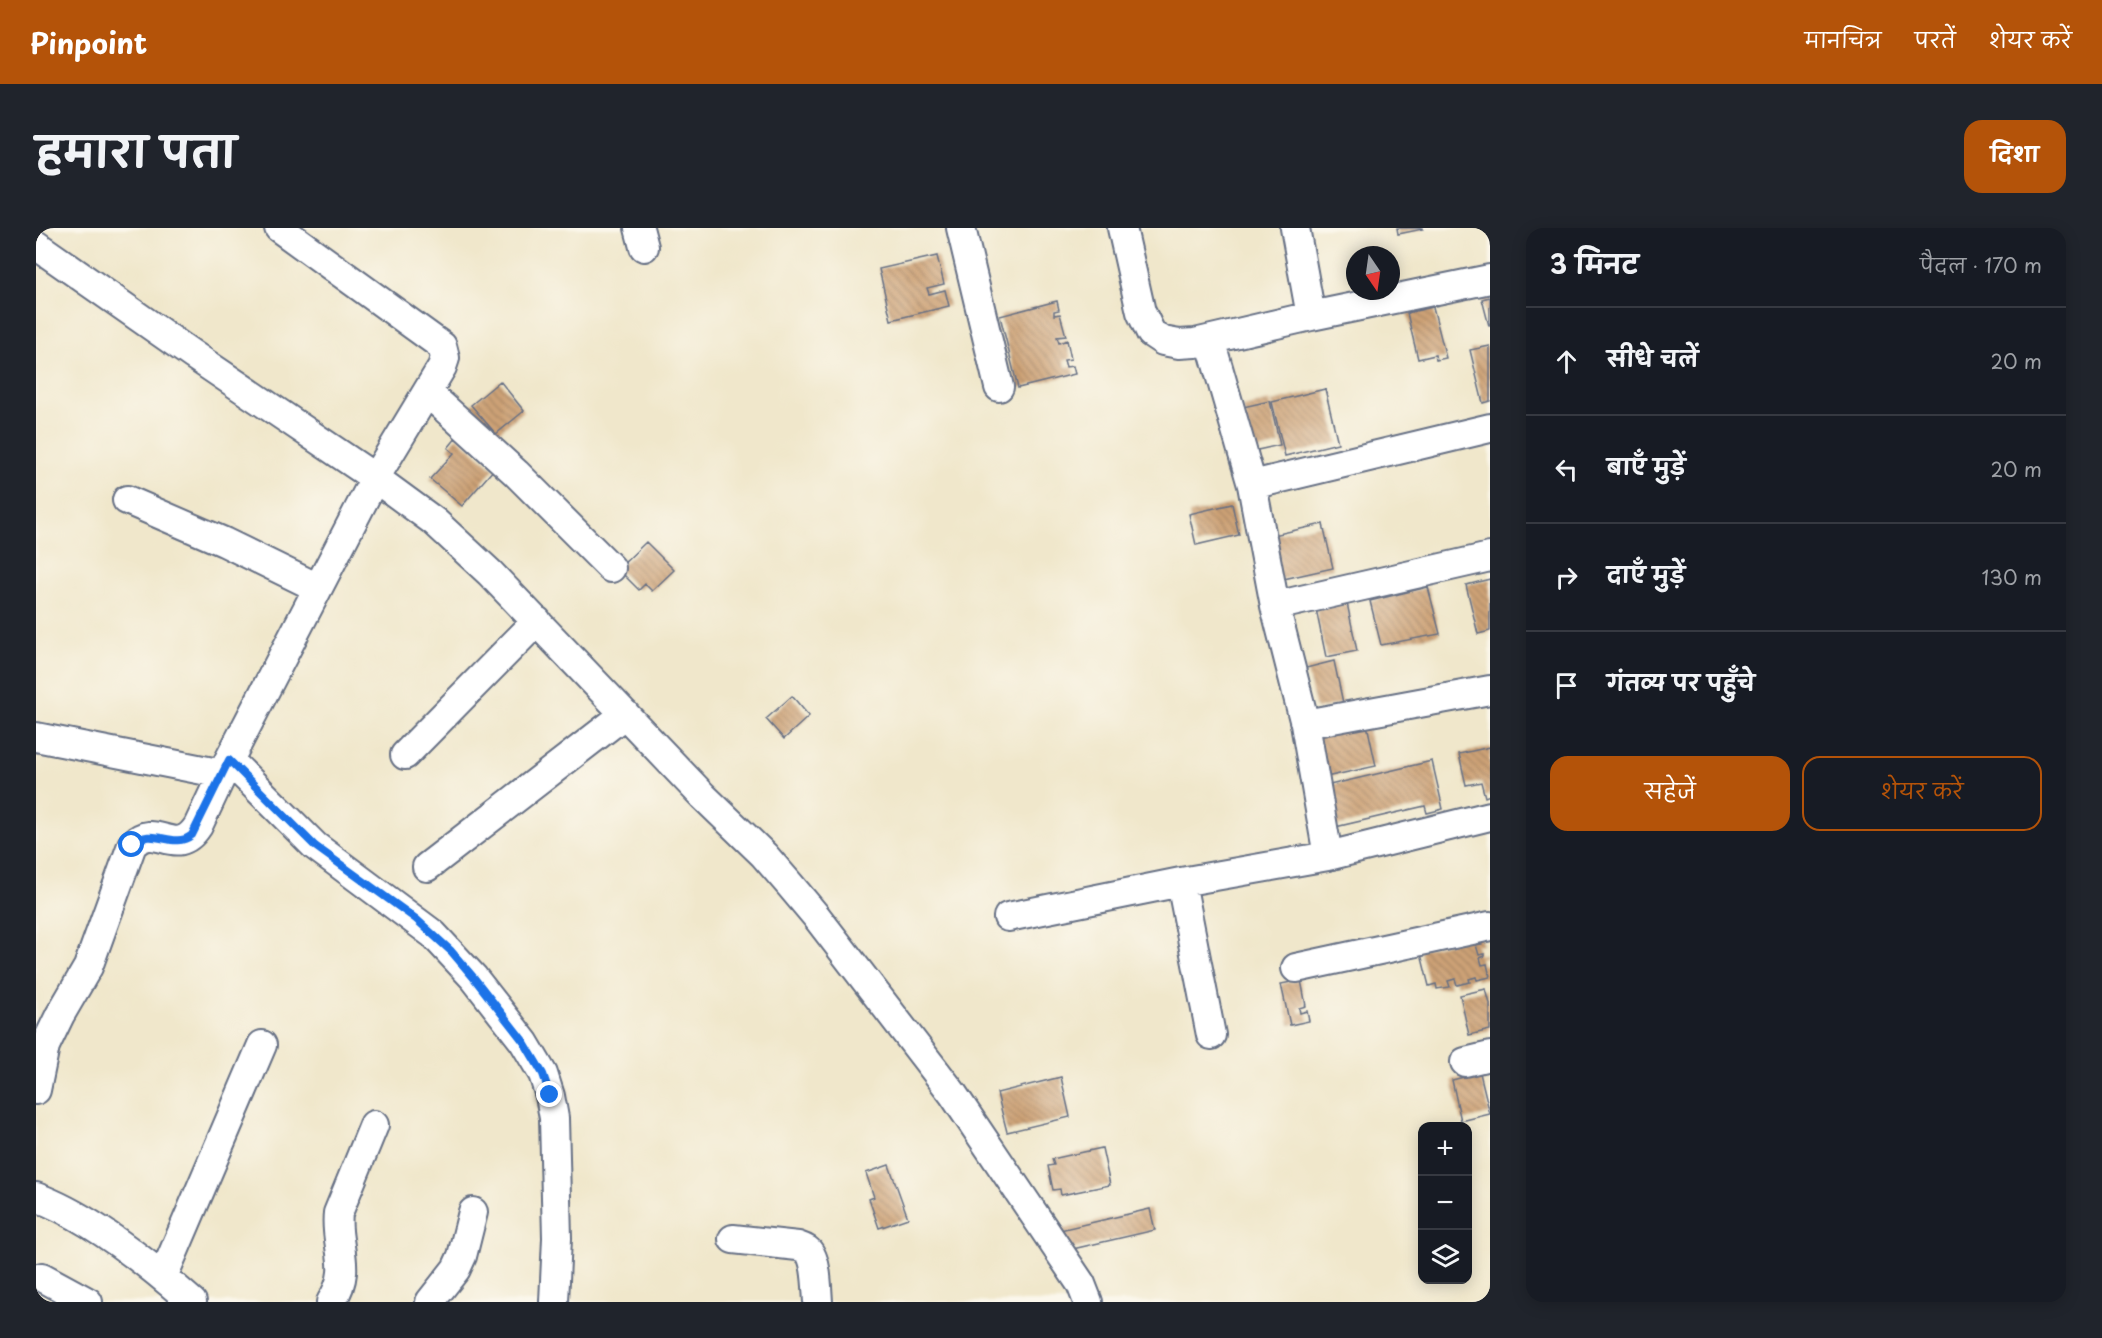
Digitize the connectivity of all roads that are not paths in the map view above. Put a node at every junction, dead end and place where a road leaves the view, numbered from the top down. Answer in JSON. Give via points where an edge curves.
{"nodes":[{"id":1,"x":279,"y":228,"type":"edge"},
{"id":2,"x":961,"y":228,"type":"edge"},
{"id":3,"x":1122,"y":228,"type":"edge"},
{"id":4,"x":1294,"y":228,"type":"edge"},
{"id":5,"x":36,"y":245,"type":"edge"},
{"id":6,"x":1490,"y":279,"type":"edge"},
{"id":7,"x":1311,"y":316,"type":"junction"},
{"id":8,"x":1210,"y":340,"type":"junction"},
{"id":9,"x":999,"y":387,"type":"dead end"},
{"id":10,"x":427,"y":392,"type":"junction"},
{"id":11,"x":1490,"y":428,"type":"edge"},
{"id":12,"x":375,"y":478,"type":"junction"},
{"id":13,"x":1252,"y":485,"type":"junction"},
{"id":14,"x":127,"y":500,"type":"dead end"},
{"id":15,"x":1490,"y":557,"type":"edge"},
{"id":16,"x":611,"y":568,"type":"dead end"},
{"id":17,"x":318,"y":588,"type":"junction"},
{"id":18,"x":1275,"y":606,"type":"junction"},
{"id":19,"x":537,"y":621,"type":"junction"},
{"id":20,"x":1490,"y":690,"type":"edge"},
{"id":21,"x":625,"y":714,"type":"junction"},
{"id":22,"x":1305,"y":724,"type":"junction"},
{"id":23,"x":36,"y":737,"type":"edge"},
{"id":24,"x":405,"y":755,"type":"dead end"},
{"id":25,"x":226,"y":767,"type":"junction"},
{"id":26,"x":1490,"y":816,"type":"edge"},
{"id":27,"x":1328,"y":856,"type":"junction"},
{"id":28,"x":428,"y":867,"type":"dead end"},
{"id":29,"x":1181,"y":882,"type":"junction"},
{"id":30,"x":1008,"y":917,"type":"dead end"},
{"id":31,"x":1490,"y":927,"type":"edge"},
{"id":32,"x":1296,"y":968,"type":"dead end"},
{"id":33,"x":1211,"y":1035,"type":"dead end"},
{"id":34,"x":262,"y":1045,"type":"dead end"},
{"id":35,"x":36,"y":1090,"type":"edge"},
{"id":36,"x":374,"y":1125,"type":"dead end"},
{"id":37,"x":36,"y":1197,"type":"edge"},
{"id":38,"x":473,"y":1212,"type":"dead end"},
{"id":39,"x":733,"y":1239,"type":"dead end"},
{"id":40,"x":42,"y":1277,"type":"dead end"},
{"id":41,"x":164,"y":1277,"type":"junction"},
{"id":42,"x":88,"y":1302,"type":"edge"},
{"id":43,"x":192,"y":1302,"type":"edge"},
{"id":44,"x":331,"y":1302,"type":"edge"},
{"id":45,"x":430,"y":1302,"type":"edge"},
{"id":46,"x":554,"y":1302,"type":"edge"},
{"id":47,"x":818,"y":1302,"type":"edge"},
{"id":48,"x":1088,"y":1302,"type":"edge"}],
"edges":[{"from":1,"to":10,"type":"street","via":[[442,346],[442,367]]},
{"from":2,"to":9,"type":"street"},
{"from":3,"to":8,"type":"street","via":[[1141,312],[1151,333],[1163,341],[1179,344]]},
{"from":4,"to":7,"type":"street"},
{"from":5,"to":12,"type":"street"},
{"from":6,"to":7,"type":"street"},
{"from":7,"to":8,"type":"street"},
{"from":8,"to":13,"type":"street"},
{"from":10,"to":12,"type":"street"},
{"from":10,"to":16,"type":"street"},
{"from":11,"to":13,"type":"street"},
{"from":12,"to":17,"type":"street"},
{"from":12,"to":19,"type":"street","via":[[435,522]]},
{"from":13,"to":18,"type":"street"},
{"from":14,"to":17,"type":"street"},
{"from":15,"to":18,"type":"street"},
{"from":17,"to":25,"type":"street"},
{"from":18,"to":22,"type":"street"},
{"from":19,"to":21,"type":"street"},
{"from":19,"to":24,"type":"street"},
{"from":20,"to":22,"type":"street"},
{"from":21,"to":28,"type":"street"},
{"from":21,"to":48,"type":"street","via":[[764,855],[816,916],[953,1094],[1081,1284]]},
{"from":22,"to":27,"type":"street"},
{"from":23,"to":25,"type":"street"},
{"from":25,"to":35,"type":"street","via":[[198,826],[186,840],[148,835],[132,845],[88,967],[45,1046]]},
{"from":25,"to":46,"type":"street","via":[[315,846],[433,934],[474,978],[524,1042],[543,1074],[554,1118]]},
{"from":26,"to":27,"type":"street"},
{"from":27,"to":29,"type":"street"},
{"from":29,"to":30,"type":"street"},
{"from":29,"to":33,"type":"street"},
{"from":31,"to":32,"type":"street"},
{"from":34,"to":41,"type":"street"},
{"from":36,"to":44,"type":"street","via":[[338,1213],[342,1271]]},
{"from":37,"to":41,"type":"street","via":[[91,1225]]},
{"from":38,"to":45,"type":"street","via":[[456,1269]]},
{"from":39,"to":47,"type":"street","via":[[807,1250],[814,1264]]},
{"from":40,"to":42,"type":"street"},
{"from":41,"to":43,"type":"street"}]}
